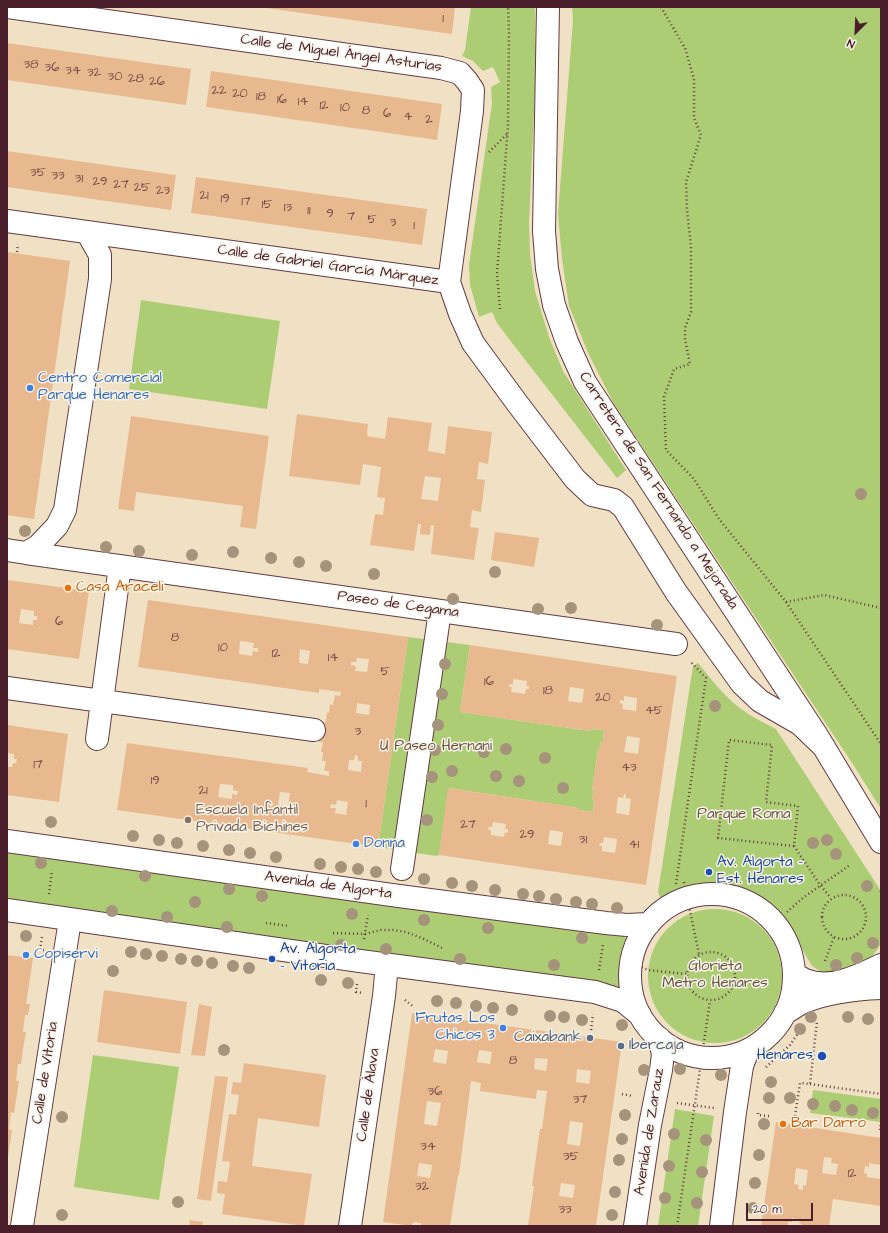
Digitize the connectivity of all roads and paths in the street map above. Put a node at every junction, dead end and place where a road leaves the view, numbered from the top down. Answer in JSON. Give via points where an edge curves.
{"nodes":[{"id":1,"x":8,"y":7,"type":"edge"},
{"id":2,"x":508,"y":7,"type":"edge"},
{"id":3,"x":548,"y":7,"type":"edge"},
{"id":4,"x":661,"y":7,"type":"edge"},
{"id":5,"x":507,"y":133,"type":"junction"},
{"id":6,"x":489,"y":152,"type":"dead end"},
{"id":7,"x":7,"y":221,"type":"edge"},
{"id":8,"x":87,"y":232,"type":"junction"},
{"id":9,"x":449,"y":282,"type":"junction"},
{"id":10,"x":500,"y":309,"type":"dead end"},
{"id":11,"x":17,"y":551,"type":"edge"},
{"id":12,"x":120,"y":566,"type":"junction"},
{"id":13,"x":786,"y":602,"type":"junction"},
{"id":14,"x":881,"y":608,"type":"edge"},
{"id":15,"x":440,"y":611,"type":"junction"},
{"id":16,"x":676,"y":644,"type":"dead end"},
{"id":17,"x":706,"y":678,"type":"dead end"},
{"id":18,"x":7,"y":688,"type":"edge"},
{"id":19,"x":102,"y":701,"type":"junction"},
{"id":20,"x":314,"y":730,"type":"dead end"},
{"id":21,"x":97,"y":739,"type":"dead end"},
{"id":22,"x":881,"y":744,"type":"edge"},
{"id":23,"x":824,"y":746,"type":"junction"},
{"id":24,"x":7,"y":841,"type":"edge"},
{"id":25,"x":879,"y":841,"type":"edge"},
{"id":26,"x":794,"y":846,"type":"junction"},
{"id":27,"x":850,"y":865,"type":"dead end"},
{"id":28,"x":402,"y":869,"type":"dead end"},
{"id":29,"x":820,"y":886,"type":"junction"},
{"id":30,"x":682,"y":888,"type":"junction"},
{"id":31,"x":831,"y":898,"type":"junction"},
{"id":32,"x":7,"y":910,"type":"edge"},
{"id":33,"x":787,"y":912,"type":"dead end"},
{"id":34,"x":70,"y":920,"type":"junction"},
{"id":35,"x":606,"y":923,"type":"junction"},
{"id":36,"x":649,"y":924,"type":"junction"},
{"id":37,"x":834,"y":937,"type":"junction"},
{"id":38,"x":699,"y":954,"type":"junction"},
{"id":39,"x":881,"y":957,"type":"edge"},
{"id":40,"x":631,"y":962,"type":"junction"},
{"id":41,"x":387,"y":964,"type":"junction"},
{"id":42,"x":881,"y":966,"type":"edge"},
{"id":43,"x":823,"y":967,"type":"dead end"},
{"id":44,"x":686,"y":974,"type":"junction"},
{"id":45,"x":794,"y":974,"type":"junction"},
{"id":46,"x":871,"y":984,"type":"edge"},
{"id":47,"x":595,"y":992,"type":"junction"},
{"id":48,"x":710,"y":1001,"type":"junction"},
{"id":49,"x":785,"y":1014,"type":"junction"},
{"id":50,"x":640,"y":1015,"type":"junction"},
{"id":51,"x":817,"y":1016,"type":"dead end"},
{"id":52,"x":803,"y":1026,"type":"dead end"},
{"id":53,"x":591,"y":1030,"type":"dead end"},
{"id":54,"x":659,"y":1038,"type":"junction"},
{"id":55,"x":748,"y":1050,"type":"junction"},
{"id":56,"x":701,"y":1057,"type":"junction"},
{"id":57,"x":764,"y":1072,"type":"dead end"},
{"id":58,"x":810,"y":1084,"type":"junction"},
{"id":59,"x":622,"y":1094,"type":"dead end"},
{"id":60,"x":881,"y":1094,"type":"edge"},
{"id":61,"x":655,"y":1099,"type":"junction"},
{"id":62,"x":694,"y":1105,"type":"junction"},
{"id":63,"x":759,"y":1107,"type":"dead end"},
{"id":64,"x":735,"y":1112,"type":"junction"},
{"id":65,"x":758,"y":1115,"type":"junction"},
{"id":66,"x":768,"y":1116,"type":"dead end"},
{"id":67,"x":795,"y":1116,"type":"dead end"},
{"id":68,"x":881,"y":1122,"type":"edge"},
{"id":69,"x":880,"y":1130,"type":"dead end"},
{"id":70,"x":22,"y":1226,"type":"edge"},
{"id":71,"x":350,"y":1226,"type":"edge"},
{"id":72,"x":635,"y":1226,"type":"edge"},
{"id":73,"x":677,"y":1226,"type":"edge"},
{"id":74,"x":721,"y":1226,"type":"edge"}],
"edges":[{"from":1,"to":9,"type":"street","name":"Calle de Miguel Ángel Asturias","via":[[441,68],[460,73],[473,90],[472,111]]},
{"from":2,"to":5,"type":"path"},
{"from":3,"to":23,"type":"street","name":"Carretera de San Fernando a Mejorada","via":[[544,231],[547,269],[554,305],[567,342],[585,382]]},
{"from":4,"to":13,"type":"path","via":[[685,48],[694,78],[694,118],[701,135],[686,182],[691,246],[691,312],[685,328],[685,339],[690,364],[674,369],[664,397],[666,450],[694,479],[719,519]]},
{"from":5,"to":6,"type":"path"},
{"from":5,"to":10,"type":"path","via":[[497,274]]},
{"from":7,"to":8,"type":"street","name":"Calle de Gabriel García Márquez"},
{"from":8,"to":9,"type":"street","name":"Calle de Gabriel García Márquez"},
{"from":8,"to":11,"type":"street","name":"Paseo de Cegama","via":[[100,255],[100,279],[65,510],[57,526],[38,546]]},
{"from":9,"to":23,"type":"street","name":"Calle de Gabriel García Márquez","via":[[473,343],[575,479],[592,495],[614,500],[623,507],[676,592],[742,684],[760,701],[800,724]]},
{"from":11,"to":12,"type":"street","name":"Paseo de Cegama"},
{"from":12,"to":15,"type":"street","name":"Paseo de Cegama"},
{"from":12,"to":19,"type":"street"},
{"from":13,"to":14,"type":"path","via":[[824,595]]},
{"from":13,"to":22,"type":"path"},
{"from":15,"to":16,"type":"street","name":"Paseo de Cegama"},
{"from":15,"to":28,"type":"street"},
{"from":17,"to":30,"type":"path"},
{"from":18,"to":19,"type":"street"},
{"from":19,"to":20,"type":"street"},
{"from":19,"to":21,"type":"street"},
{"from":23,"to":25,"type":"street","name":"Carretera de San Fernando a Mejorada"},
{"from":24,"to":35,"type":"street","name":"Avenida de Algorta"},
{"from":26,"to":26,"type":"path","via":[[718,838],[729,740],[772,745],[766,802],[798,806]]},
{"from":26,"to":29,"type":"path"},
{"from":27,"to":29,"type":"path"},
{"from":29,"to":31,"type":"path"},
{"from":29,"to":33,"type":"path"},
{"from":30,"to":36,"type":"street"},
{"from":30,"to":38,"type":"path"},
{"from":30,"to":45,"type":"street","via":[[703,895],[737,898],[766,915],[778,927],[786,942]]},
{"from":31,"to":37,"type":"path","via":[[822,908],[821,915],[824,928]]},
{"from":31,"to":37,"type":"path","via":[[845,894],[852,896],[858,899],[866,911],[864,926],[860,932],[848,939]]},
{"from":32,"to":34,"type":"street"},
{"from":34,"to":41,"type":"street"},
{"from":34,"to":70,"type":"street","name":"Calle de Vitoria"},
{"from":35,"to":36,"type":"street","name":"Avenida de Algorta"},
{"from":35,"to":47,"type":"path"},
{"from":36,"to":40,"type":"street","via":[[639,939]]},
{"from":37,"to":43,"type":"path"},
{"from":38,"to":44,"type":"path","via":[[688,966]]},
{"from":38,"to":48,"type":"path","via":[[715,952],[724,955],[730,960],[736,975],[731,991],[725,997]]},
{"from":39,"to":46,"type":"street"},
{"from":40,"to":44,"type":"path","via":[[648,970]]},
{"from":40,"to":50,"type":"street","via":[[631,986]]},
{"from":41,"to":47,"type":"street"},
{"from":41,"to":71,"type":"street","name":"Calle de Álava"},
{"from":42,"to":46,"type":"street"},
{"from":44,"to":48,"type":"path","via":[[687,982],[695,995]]},
{"from":45,"to":46,"type":"street","via":[[821,983]]},
{"from":45,"to":49,"type":"street","via":[[792,994]]},
{"from":46,"to":49,"type":"street","via":[[802,1002]]},
{"from":47,"to":50,"type":"street","via":[[622,1001]]},
{"from":47,"to":53,"type":"path"},
{"from":48,"to":56,"type":"path"},
{"from":49,"to":55,"type":"street","via":[[769,1035]]},
{"from":50,"to":54,"type":"street","via":[[648,1028]]},
{"from":51,"to":58,"type":"path"},
{"from":52,"to":57,"type":"path","via":[[790,1045]]},
{"from":54,"to":56,"type":"street","via":[[679,1051]]},
{"from":54,"to":61,"type":"street","name":"Avenida de Zarauz","via":[[661,1070]]},
{"from":55,"to":56,"type":"street","via":[[725,1057]]},
{"from":55,"to":64,"type":"street","via":[[742,1066]]},
{"from":56,"to":62,"type":"path"},
{"from":58,"to":60,"type":"path"},
{"from":58,"to":67,"type":"path","via":[[800,1083]]},
{"from":59,"to":61,"type":"path"},
{"from":61,"to":62,"type":"path"},
{"from":61,"to":72,"type":"street","name":"Avenida de Zarauz"},
{"from":62,"to":64,"type":"path"},
{"from":62,"to":73,"type":"path"},
{"from":63,"to":65,"type":"path"},
{"from":64,"to":65,"type":"path"},
{"from":64,"to":74,"type":"street"},
{"from":65,"to":66,"type":"path"},
{"from":68,"to":69,"type":"path"}]}
